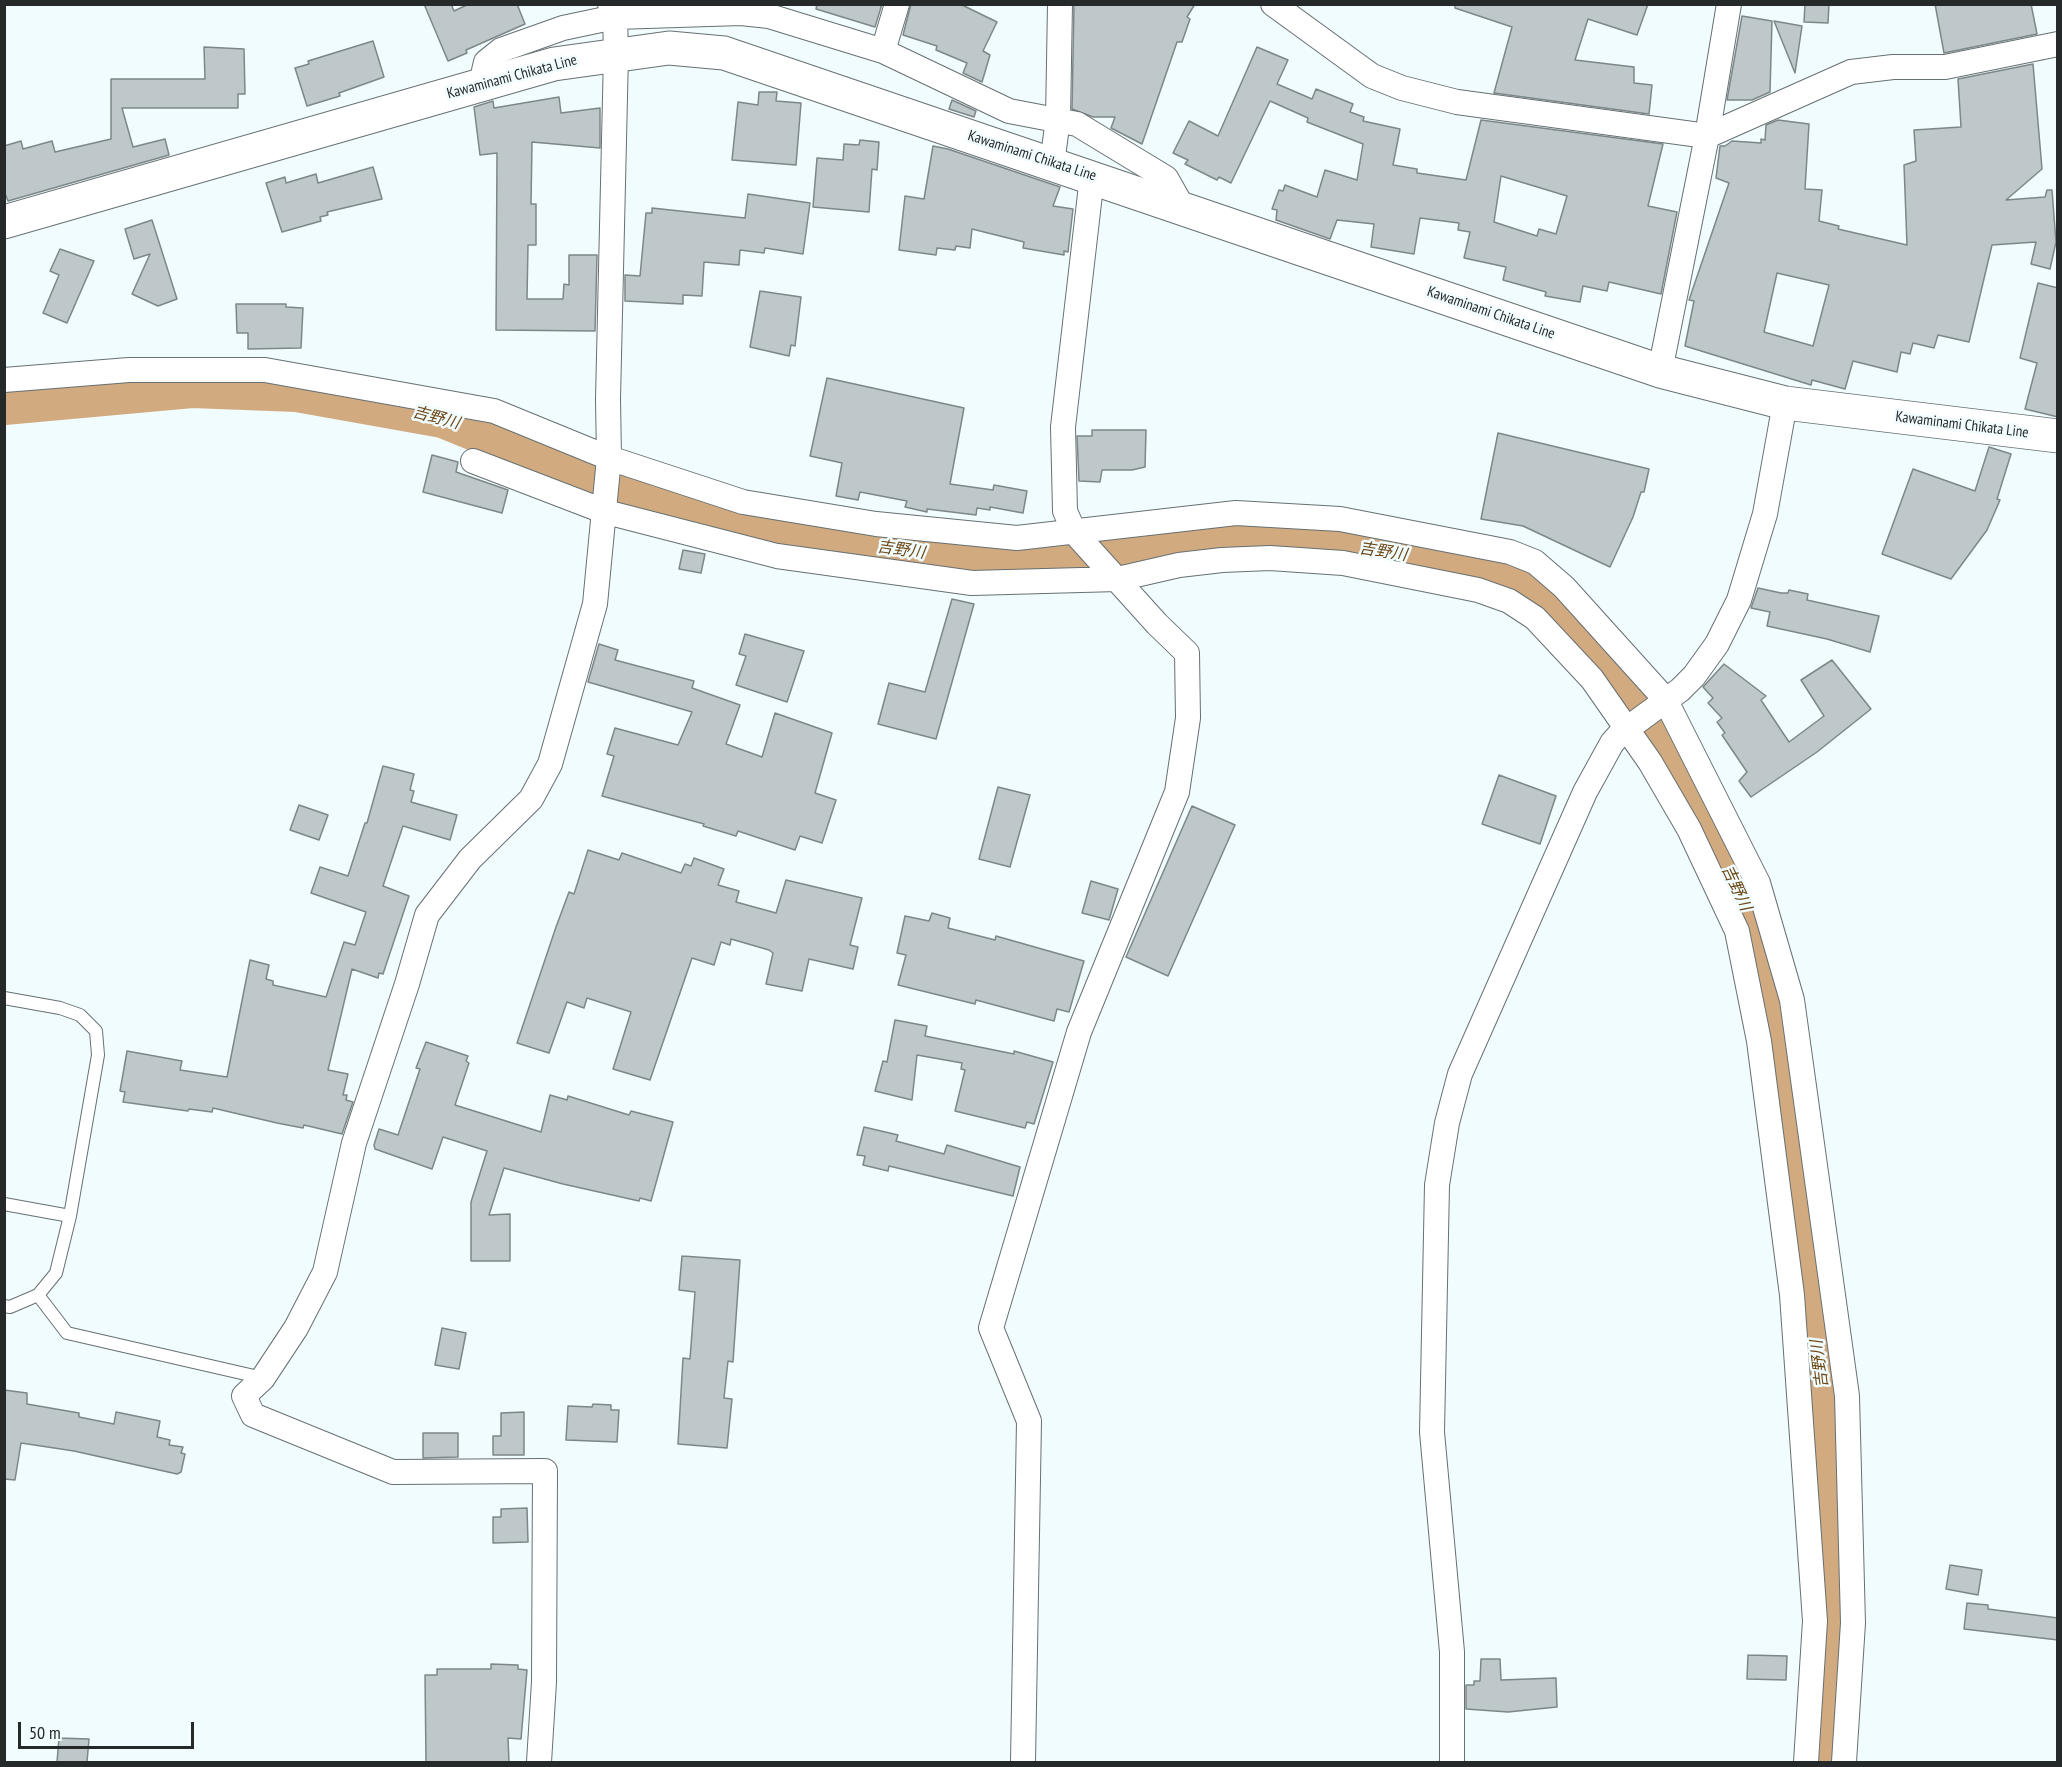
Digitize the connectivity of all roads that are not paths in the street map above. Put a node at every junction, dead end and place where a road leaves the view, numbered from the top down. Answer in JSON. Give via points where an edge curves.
{"nodes":[{"id":1,"x":897,"y":4,"type":"edge"},
{"id":2,"x":1060,"y":4,"type":"edge"},
{"id":3,"x":1273,"y":4,"type":"edge"},
{"id":4,"x":1729,"y":4,"type":"edge"},
{"id":5,"x":612,"y":11,"type":"edge"},
{"id":6,"x":2058,"y":44,"type":"edge"},
{"id":7,"x":883,"y":51,"type":"junction"},
{"id":8,"x":616,"y":54,"type":"junction"},
{"id":9,"x":481,"y":84,"type":"junction"},
{"id":10,"x":1058,"y":119,"type":"junction"},
{"id":11,"x":1707,"y":136,"type":"junction"},
{"id":12,"x":1052,"y":164,"type":"junction"},
{"id":13,"x":1092,"y":177,"type":"junction"},
{"id":14,"x":1183,"y":208,"type":"junction"},
{"id":15,"x":4,"y":222,"type":"edge"},
{"id":16,"x":1660,"y":371,"type":"junction"},
{"id":17,"x":4,"y":380,"type":"edge"},
{"id":18,"x":1785,"y":404,"type":"junction"},
{"id":19,"x":2058,"y":436,"type":"edge"},
{"id":20,"x":609,"y":458,"type":"junction"},
{"id":21,"x":473,"y":461,"type":"dead end"},
{"id":22,"x":606,"y":512,"type":"junction"},
{"id":23,"x":1078,"y":537,"type":"junction"},
{"id":24,"x":1114,"y":575,"type":"junction"},
{"id":25,"x":1662,"y":701,"type":"junction"},
{"id":26,"x":1629,"y":727,"type":"junction"},
{"id":27,"x":4,"y":998,"type":"edge"},
{"id":28,"x":4,"y":1203,"type":"edge"},
{"id":29,"x":70,"y":1216,"type":"junction"},
{"id":30,"x":38,"y":1295,"type":"junction"},
{"id":31,"x":4,"y":1306,"type":"edge"},
{"id":32,"x":263,"y":1378,"type":"junction"},
{"id":33,"x":539,"y":1762,"type":"edge"},
{"id":34,"x":1023,"y":1762,"type":"edge"},
{"id":35,"x":1452,"y":1762,"type":"edge"},
{"id":36,"x":1806,"y":1762,"type":"edge"},
{"id":37,"x":1844,"y":1762,"type":"edge"}],
"edges":[{"from":1,"to":7,"type":"street"},
{"from":2,"to":10,"type":"street"},
{"from":3,"to":11,"type":"street","via":[[1372,76],[1401,88],[1457,102]]},
{"from":4,"to":11,"type":"street"},
{"from":5,"to":7,"type":"street","via":[[769,16]]},
{"from":5,"to":8,"type":"street"},
{"from":5,"to":9,"type":"street","via":[[501,50],[486,62]]},
{"from":6,"to":11,"type":"street","via":[[1945,67],[1851,72]]},
{"from":7,"to":10,"type":"street","via":[[1009,111]]},
{"from":8,"to":9,"type":"main road","name":"Kawaminami Chikata Line","via":[[554,64]]},
{"from":8,"to":12,"type":"main road","name":"Kawaminami Chikata Line","via":[[669,48],[724,53]]},
{"from":8,"to":20,"type":"street"},
{"from":9,"to":15,"type":"main road","name":"Kawaminami Chikata Line"},
{"from":10,"to":12,"type":"street"},
{"from":10,"to":14,"type":"street","via":[[1077,124],[1166,178]]},
{"from":11,"to":16,"type":"street"},
{"from":12,"to":13,"type":"main road","name":"Kawaminami Chikata Line"},
{"from":13,"to":14,"type":"main road","name":"Kawaminami Chikata Line"},
{"from":13,"to":23,"type":"street","via":[[1063,427],[1065,511]]},
{"from":14,"to":16,"type":"main road","name":"Kawaminami Chikata Line"},
{"from":16,"to":18,"type":"main road","name":"Kawaminami Chikata Line"},
{"from":17,"to":20,"type":"street","via":[[129,370],[266,370],[494,411]]},
{"from":18,"to":19,"type":"main road","name":"Kawaminami Chikata Line"},
{"from":18,"to":25,"type":"street","via":[[1765,514],[1739,600],[1717,644],[1694,676]]},
{"from":20,"to":22,"type":"street"},
{"from":20,"to":23,"type":"street","via":[[743,502],[876,524],[1017,538]]},
{"from":21,"to":22,"type":"street"},
{"from":22,"to":24,"type":"street","via":[[777,556],[961,582]]},
{"from":22,"to":32,"type":"street","via":[[595,604],[550,764],[531,799],[470,859],[427,915],[354,1143],[326,1272],[297,1328]]},
{"from":23,"to":24,"type":"street"},
{"from":23,"to":25,"type":"street","via":[[1236,513],[1340,519],[1510,552],[1535,562],[1564,587]]},
{"from":24,"to":26,"type":"street","via":[[1270,558],[1343,563],[1478,590],[1509,601],[1535,618],[1592,679]]},
{"from":24,"to":34,"type":"street","via":[[1187,653],[1188,718],[1177,792],[1079,1032],[990,1328],[1029,1421]]},
{"from":25,"to":26,"type":"street"},
{"from":25,"to":37,"type":"street","via":[[1758,883],[1792,1000],[1847,1396],[1853,1623]]},
{"from":26,"to":35,"type":"street","via":[[1612,743],[1585,792],[1460,1074],[1447,1123],[1437,1185],[1432,1432],[1452,1652]]},
{"from":26,"to":36,"type":"street","via":[[1689,829],[1737,931],[1759,1041],[1792,1295],[1804,1440],[1815,1621]]},
{"from":27,"to":29,"type":"lane","via":[[80,1015],[96,1032],[98,1055]]},
{"from":28,"to":29,"type":"lane"},
{"from":29,"to":30,"type":"lane","via":[[56,1273]]},
{"from":30,"to":31,"type":"lane"},
{"from":30,"to":32,"type":"lane","via":[[67,1334]]},
{"from":32,"to":33,"type":"street","via":[[244,1396],[253,1415],[393,1472],[545,1471],[544,1682]]}]}
